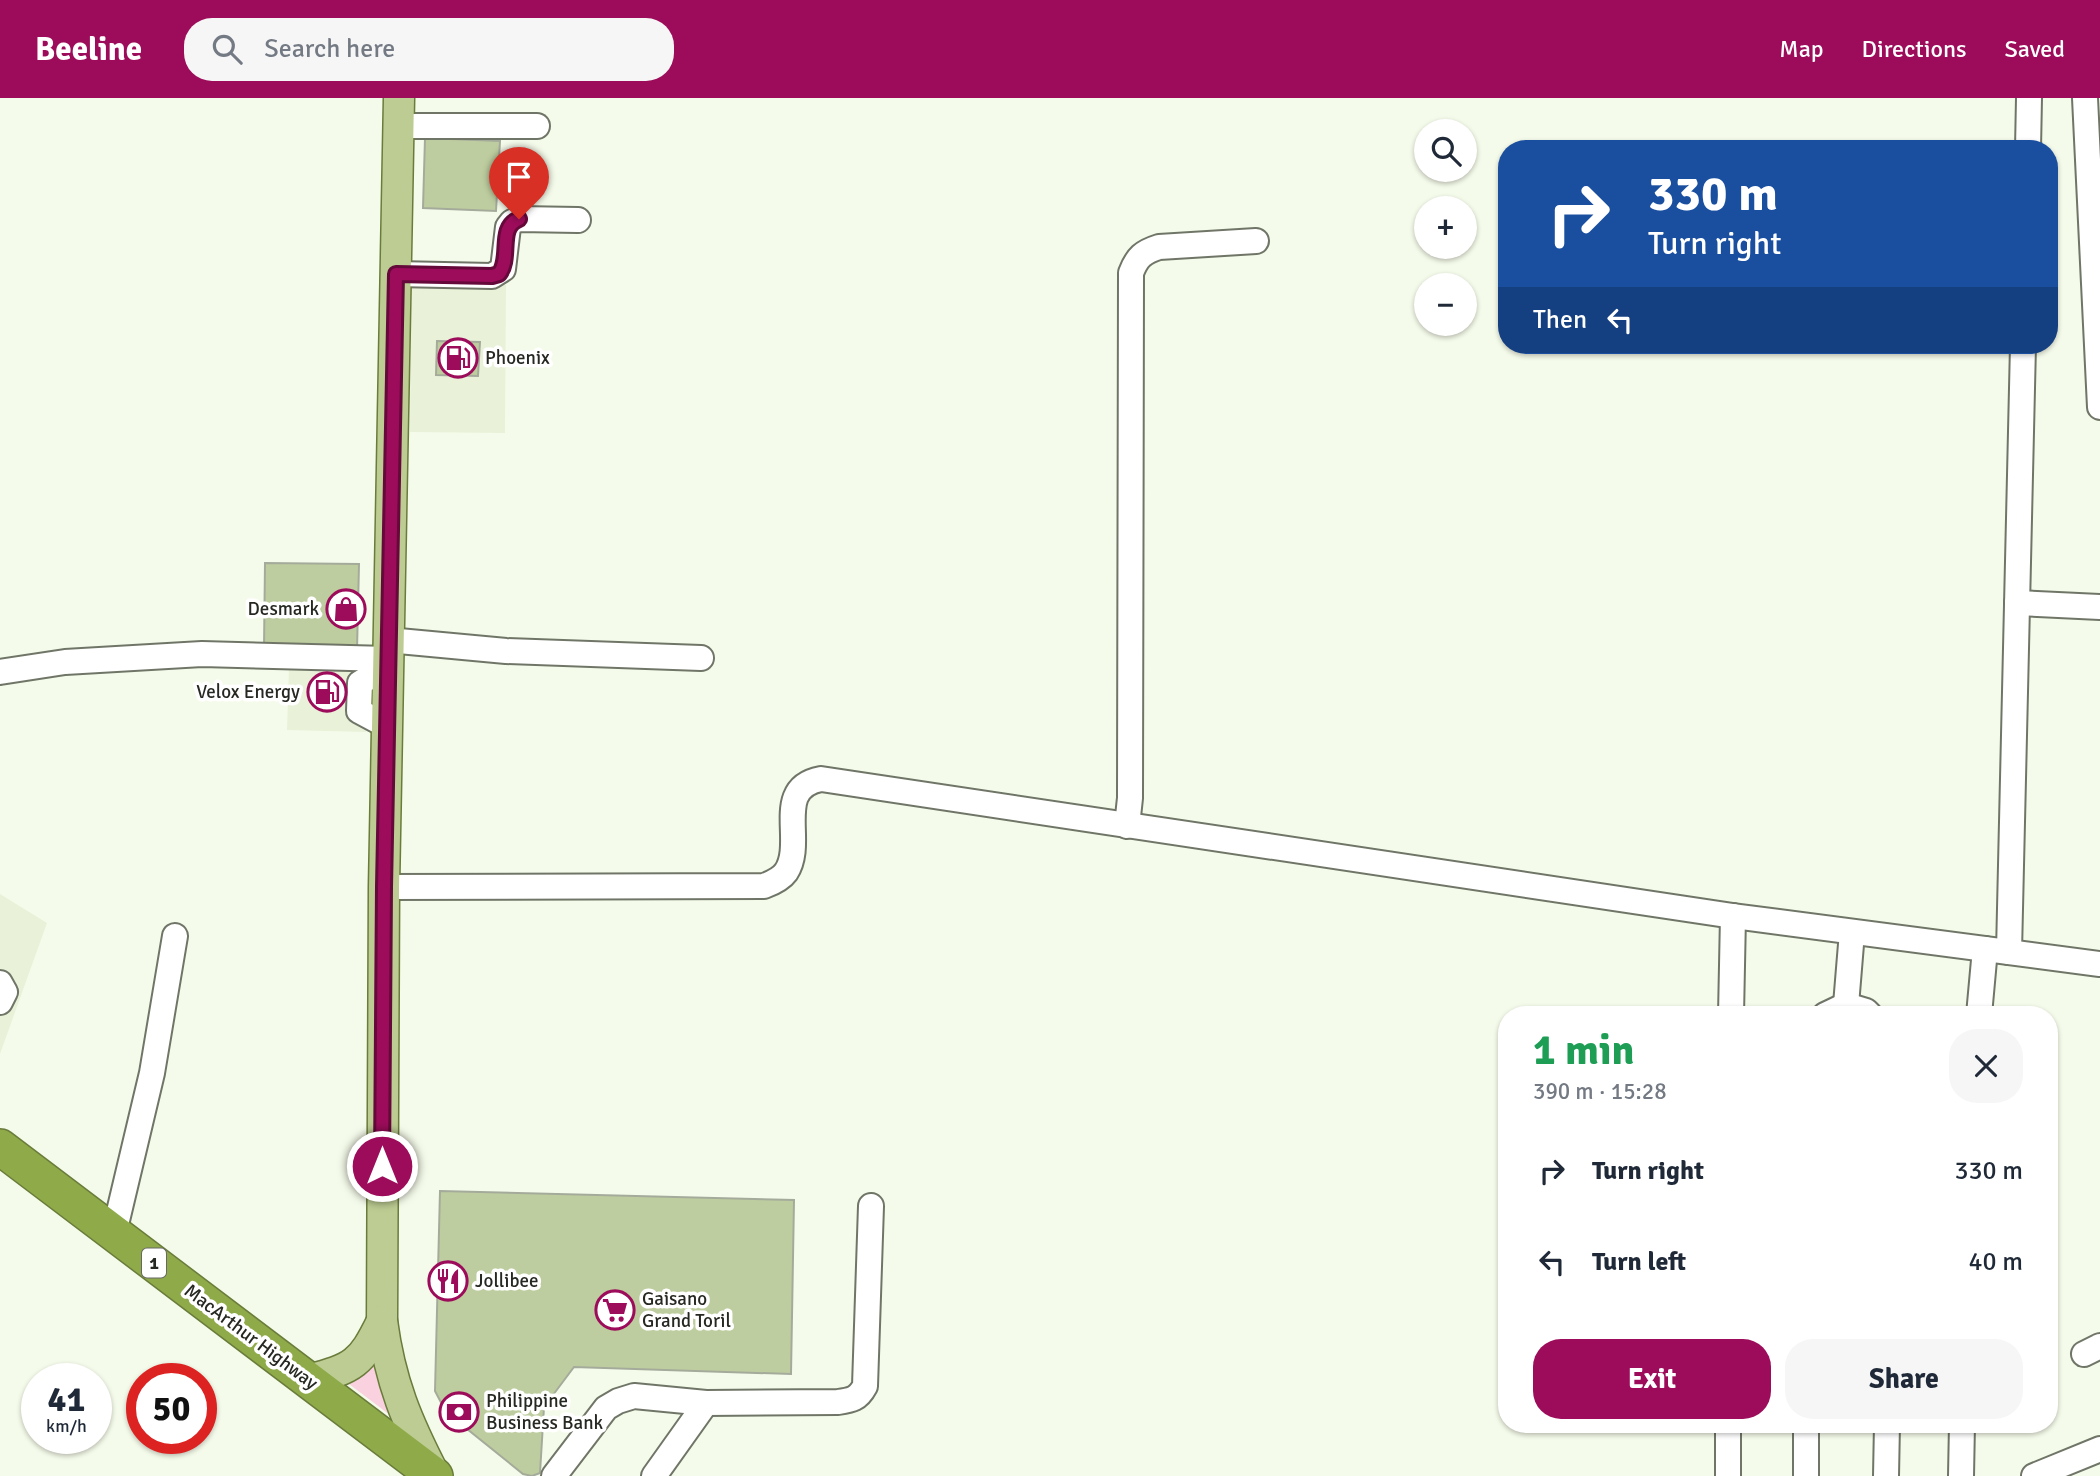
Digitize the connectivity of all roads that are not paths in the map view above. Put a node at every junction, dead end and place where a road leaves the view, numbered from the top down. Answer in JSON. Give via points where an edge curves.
{"nodes":[{"id":1,"x":2029,"y":98,"type":"edge"},
{"id":2,"x":2085,"y":98,"type":"edge"},
{"id":3,"x":399,"y":112,"type":"edge"},
{"id":4,"x":537,"y":127,"type":"dead end"},
{"id":5,"x":2028,"y":140,"type":"edge"},
{"id":6,"x":578,"y":220,"type":"dead end"},
{"id":7,"x":1256,"y":241,"type":"dead end"},
{"id":8,"x":396,"y":274,"type":"junction"},
{"id":9,"x":2023,"y":354,"type":"edge"},
{"id":10,"x":2100,"y":407,"type":"edge"},
{"id":11,"x":2017,"y":603,"type":"junction"},
{"id":12,"x":2100,"y":607,"type":"edge"},
{"id":13,"x":388,"y":655,"type":"junction"},
{"id":14,"x":701,"y":658,"type":"dead end"},
{"id":15,"x":0,"y":672,"type":"edge"},
{"id":16,"x":1127,"y":826,"type":"junction"},
{"id":17,"x":384,"y":887,"type":"junction"},
{"id":18,"x":1733,"y":916,"type":"junction"},
{"id":19,"x":1852,"y":932,"type":"junction"},
{"id":20,"x":175,"y":936,"type":"dead end"},
{"id":21,"x":1997,"y":950,"type":"junction"},
{"id":22,"x":2100,"y":964,"type":"edge"},
{"id":23,"x":0,"y":983,"type":"edge"},
{"id":24,"x":0,"y":1002,"type":"edge"},
{"id":25,"x":1731,"y":1006,"type":"edge"},
{"id":26,"x":1836,"y":1006,"type":"edge"},
{"id":27,"x":1981,"y":1006,"type":"edge"},
{"id":28,"x":0,"y":1147,"type":"edge"},
{"id":29,"x":871,"y":1206,"type":"dead end"},
{"id":30,"x":114,"y":1233,"type":"junction"},
{"id":31,"x":382,"y":1321,"type":"junction"},
{"id":32,"x":308,"y":1380,"type":"junction"},
{"id":33,"x":706,"y":1403,"type":"junction"},
{"id":34,"x":1728,"y":1433,"type":"edge"},
{"id":35,"x":1805,"y":1433,"type":"edge"},
{"id":36,"x":1887,"y":1433,"type":"edge"},
{"id":37,"x":1962,"y":1433,"type":"edge"},
{"id":38,"x":2100,"y":1449,"type":"edge"},
{"id":39,"x":435,"y":1476,"type":"edge"},
{"id":40,"x":554,"y":1476,"type":"edge"},
{"id":41,"x":654,"y":1476,"type":"edge"},
{"id":42,"x":1728,"y":1476,"type":"edge"},
{"id":43,"x":1806,"y":1476,"type":"edge"},
{"id":44,"x":1886,"y":1476,"type":"edge"},
{"id":45,"x":1961,"y":1476,"type":"edge"},
{"id":46,"x":2034,"y":1476,"type":"edge"}],
"edges":[{"from":1,"to":5,"type":"street"},
{"from":2,"to":10,"type":"street"},
{"from":3,"to":4,"type":"street"},
{"from":3,"to":8,"type":"main road"},
{"from":6,"to":8,"type":"street","via":[[512,222],[503,269],[492,276]]},
{"from":7,"to":16,"type":"street","via":[[1159,247],[1137,258],[1131,273]]},
{"from":8,"to":13,"type":"main road"},
{"from":9,"to":11,"type":"street"},
{"from":11,"to":12,"type":"street"},
{"from":11,"to":21,"type":"street"},
{"from":13,"to":14,"type":"street","via":[[506,651]]},
{"from":13,"to":15,"type":"street","via":[[202,654],[65,662]]},
{"from":13,"to":17,"type":"main road"},
{"from":16,"to":17,"type":"street","via":[[821,779],[809,781],[794,799],[792,856],[787,871],[764,886]]},
{"from":16,"to":18,"type":"street"},
{"from":17,"to":31,"type":"main road"},
{"from":18,"to":19,"type":"street"},
{"from":18,"to":25,"type":"street"},
{"from":19,"to":21,"type":"street"},
{"from":19,"to":26,"type":"street"},
{"from":20,"to":30,"type":"street","via":[[152,1073]]},
{"from":21,"to":22,"type":"street"},
{"from":21,"to":27,"type":"street"},
{"from":23,"to":24,"type":"street","via":[[5,992]]},
{"from":28,"to":30,"type":"highway","name":"MacArthur Highway","number":"1"},
{"from":29,"to":33,"type":"street","via":[[865,1385],[860,1396],[838,1402]]},
{"from":30,"to":32,"type":"highway","name":"MacArthur Highway","number":"1"},
{"from":31,"to":32,"type":"main road","via":[[366,1352],[351,1366]]},
{"from":31,"to":39,"type":"main road","via":[[400,1402]]},
{"from":32,"to":39,"type":"highway","name":"MacArthur Highway","number":"1"},
{"from":33,"to":40,"type":"street","via":[[634,1396],[618,1401],[606,1408]]},
{"from":33,"to":41,"type":"street"},
{"from":34,"to":42,"type":"street"},
{"from":35,"to":43,"type":"street"},
{"from":36,"to":44,"type":"street"},
{"from":37,"to":45,"type":"street"},
{"from":38,"to":46,"type":"street"}]}
